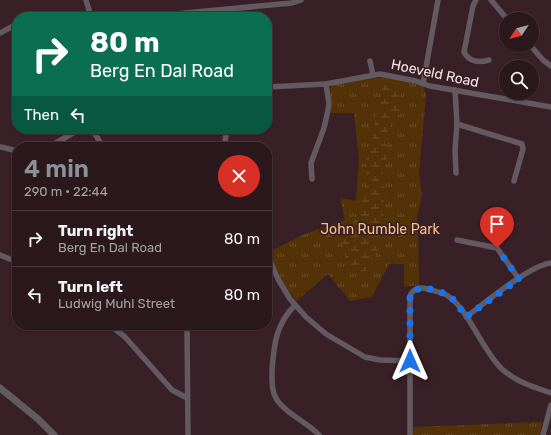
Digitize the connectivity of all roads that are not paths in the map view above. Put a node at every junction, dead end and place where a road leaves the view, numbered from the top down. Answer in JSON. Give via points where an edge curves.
{"nodes":[{"id":1,"x":86,"y":0,"type":"edge"},
{"id":2,"x":301,"y":0,"type":"edge"},
{"id":3,"x":438,"y":0,"type":"edge"},
{"id":4,"x":476,"y":0,"type":"edge"},
{"id":5,"x":493,"y":1,"type":"edge"},
{"id":6,"x":90,"y":12,"type":"edge"},
{"id":7,"x":196,"y":12,"type":"edge"},
{"id":8,"x":502,"y":12,"type":"edge"},
{"id":9,"x":12,"y":27,"type":"edge"},
{"id":10,"x":0,"y":33,"type":"edge"},
{"id":11,"x":536,"y":52,"type":"edge"},
{"id":12,"x":489,"y":60,"type":"dead end"},
{"id":13,"x":370,"y":61,"type":"dead end"},
{"id":14,"x":551,"y":66,"type":"edge"},
{"id":15,"x":373,"y":75,"type":"junction"},
{"id":16,"x":326,"y":84,"type":"junction"},
{"id":17,"x":423,"y":84,"type":"junction"},
{"id":18,"x":272,"y":87,"type":"edge"},
{"id":19,"x":455,"y":90,"type":"junction"},
{"id":20,"x":551,"y":106,"type":"edge"},
{"id":21,"x":457,"y":124,"type":"junction"},
{"id":22,"x":71,"y":134,"type":"edge"},
{"id":23,"x":58,"y":142,"type":"edge"},
{"id":24,"x":1,"y":147,"type":"dead end"},
{"id":25,"x":12,"y":150,"type":"edge"},
{"id":26,"x":456,"y":173,"type":"dead end"},
{"id":27,"x":312,"y":180,"type":"dead end"},
{"id":28,"x":514,"y":181,"type":"dead end"},
{"id":29,"x":457,"y":240,"type":"dead end"},
{"id":30,"x":0,"y":256,"type":"edge"},
{"id":31,"x":12,"y":260,"type":"edge"},
{"id":32,"x":551,"y":263,"type":"edge"},
{"id":33,"x":272,"y":265,"type":"edge"},
{"id":34,"x":519,"y":279,"type":"junction"},
{"id":35,"x":295,"y":305,"type":"junction"},
{"id":36,"x":466,"y":317,"type":"junction"},
{"id":37,"x":117,"y":330,"type":"edge"},
{"id":38,"x":187,"y":330,"type":"edge"},
{"id":39,"x":410,"y":361,"type":"junction"},
{"id":40,"x":0,"y":388,"type":"edge"},
{"id":41,"x":551,"y":393,"type":"edge"},
{"id":42,"x":187,"y":398,"type":"junction"},
{"id":43,"x":551,"y":405,"type":"edge"},
{"id":44,"x":54,"y":435,"type":"edge"},
{"id":45,"x":188,"y":435,"type":"edge"},
{"id":46,"x":319,"y":435,"type":"edge"},
{"id":47,"x":410,"y":435,"type":"edge"},
{"id":48,"x":543,"y":435,"type":"edge"}],
"edges":[{"from":1,"to":6,"type":"street"},
{"from":2,"to":7,"type":"street"},
{"from":3,"to":17,"type":"street"},
{"from":4,"to":12,"type":"street","via":[[464,52],[472,60]]},
{"from":5,"to":8,"type":"street"},
{"from":9,"to":10,"type":"street"},
{"from":11,"to":14,"type":"street"},
{"from":13,"to":15,"type":"street"},
{"from":15,"to":16,"type":"street","name":"Hoeveld Road"},
{"from":15,"to":17,"type":"street","name":"Hoeveld Road","via":[[386,75]]},
{"from":16,"to":18,"type":"street","name":"Hoeveld Road"},
{"from":16,"to":27,"type":"street","via":[[329,104],[324,128],[311,163]]},
{"from":17,"to":19,"type":"street","name":"Hoeveld Road"},
{"from":19,"to":20,"type":"street","name":"Hoeveld Road"},
{"from":19,"to":21,"type":"street"},
{"from":21,"to":26,"type":"street"},
{"from":21,"to":28,"type":"street","via":[[522,144],[522,154]]},
{"from":22,"to":23,"type":"street"},
{"from":24,"to":25,"type":"street"},
{"from":29,"to":34,"type":"street","via":[[497,248]]},
{"from":30,"to":31,"type":"street"},
{"from":32,"to":34,"type":"street","via":[[538,266]]},
{"from":33,"to":35,"type":"street"},
{"from":34,"to":36,"type":"street"},
{"from":35,"to":39,"type":"street","via":[[326,334],[359,354],[380,360]]},
{"from":35,"to":46,"type":"street","via":[[284,320],[275,340],[273,391],[282,406]]},
{"from":36,"to":39,"type":"street","via":[[446,294],[424,288],[415,289],[410,296]]},
{"from":36,"to":41,"type":"street","via":[[501,368],[516,380]]},
{"from":37,"to":42,"type":"street","via":[[172,390]]},
{"from":38,"to":42,"type":"street"},
{"from":39,"to":47,"type":"street"},
{"from":40,"to":44,"type":"street"},
{"from":42,"to":45,"type":"street"},
{"from":43,"to":48,"type":"street"}]}
